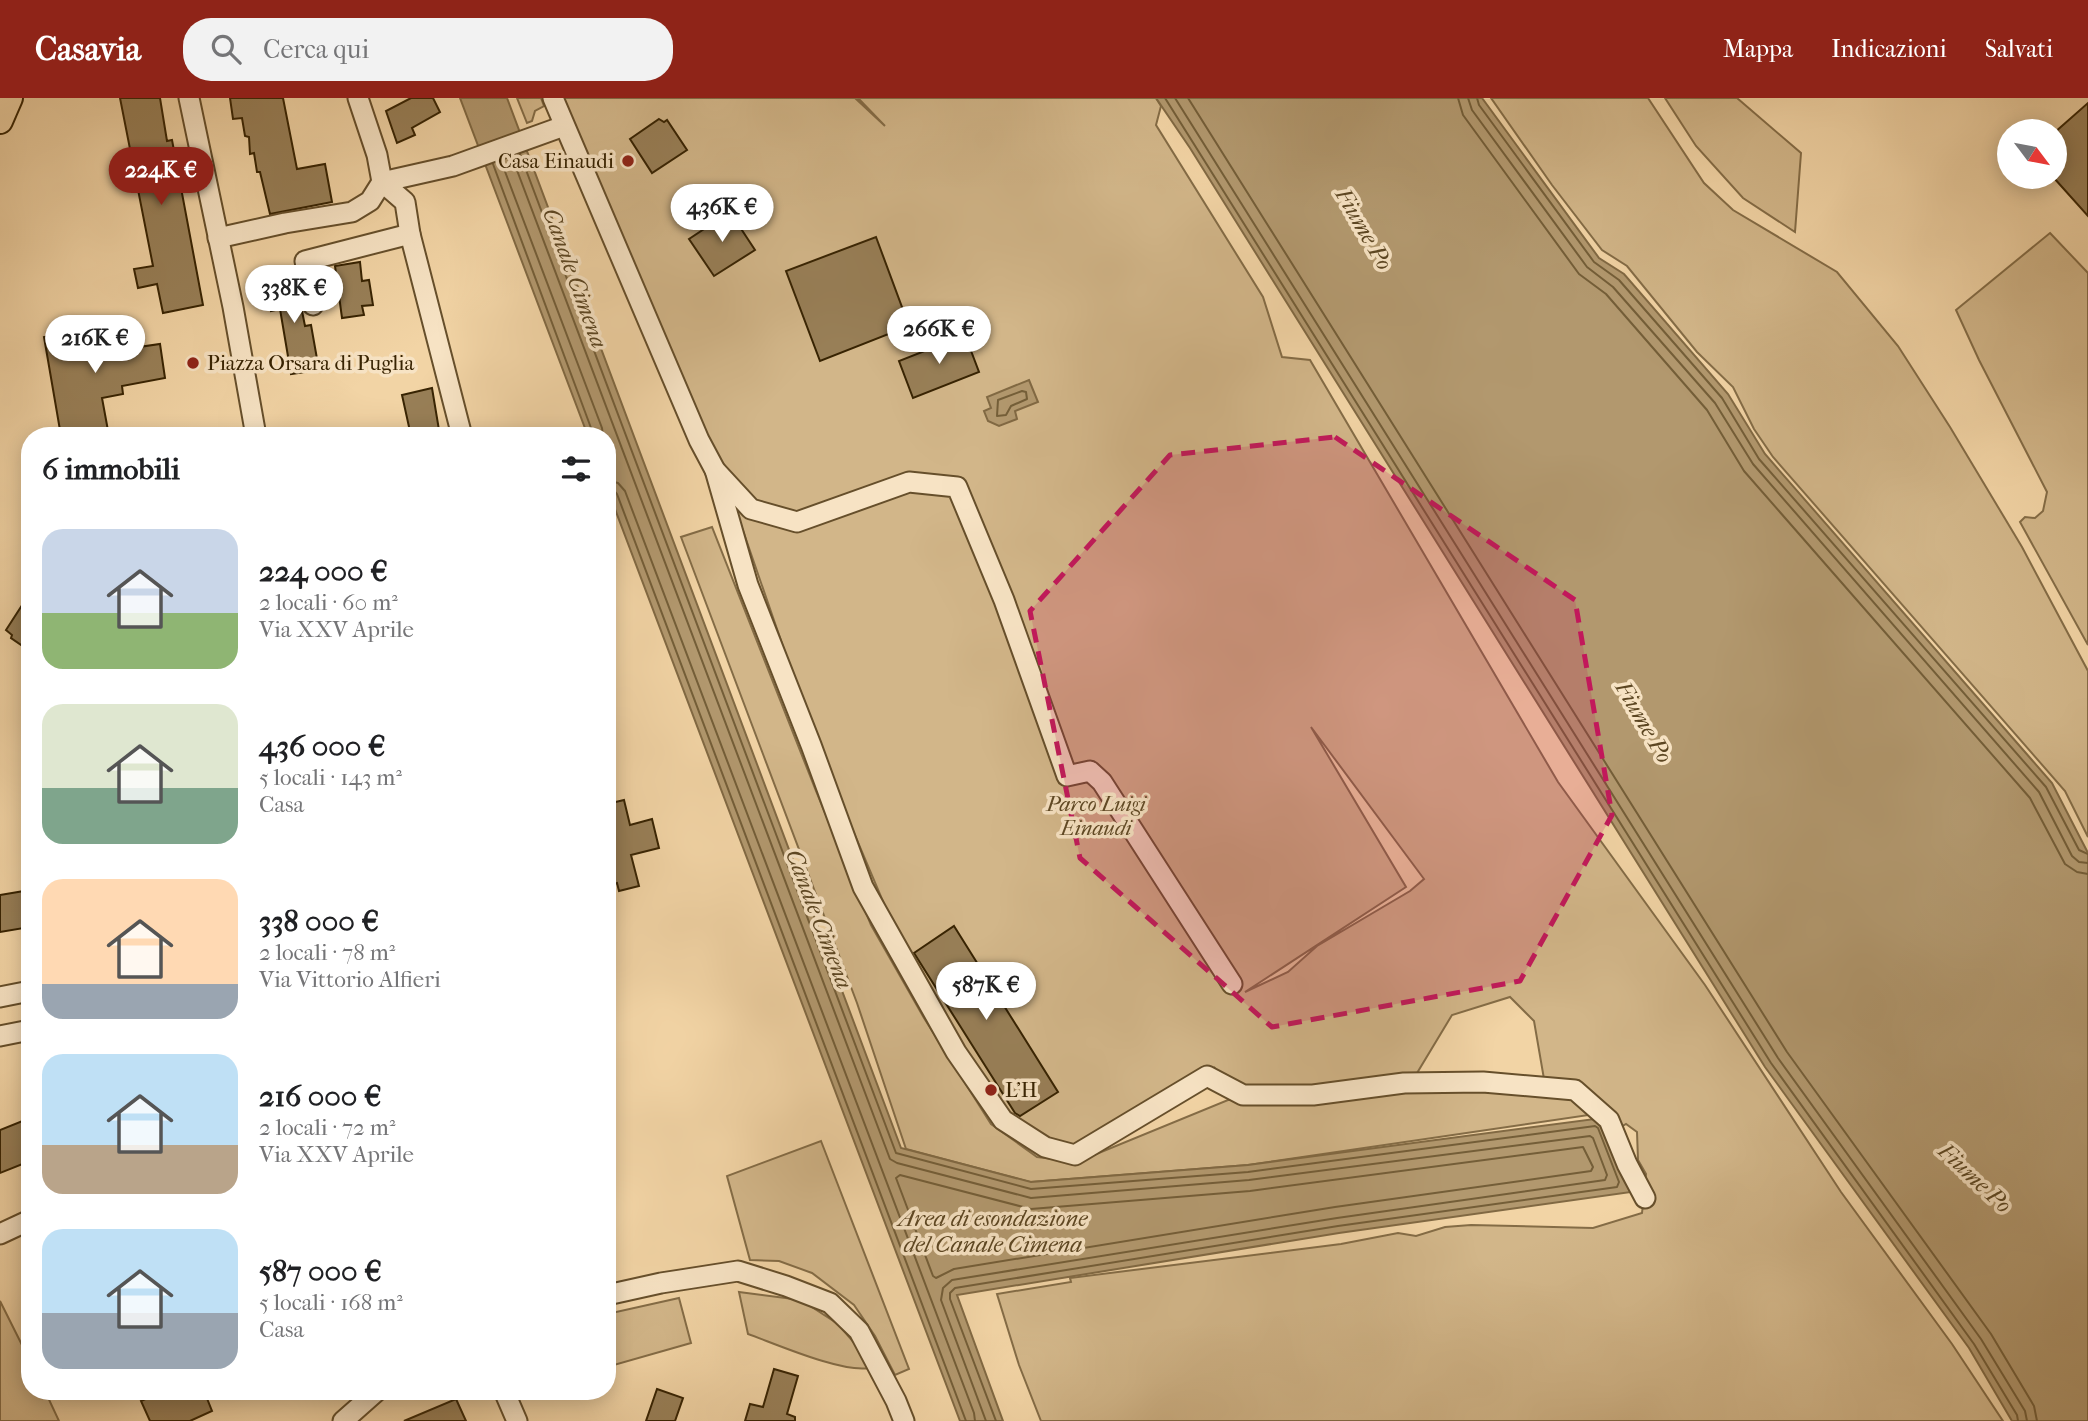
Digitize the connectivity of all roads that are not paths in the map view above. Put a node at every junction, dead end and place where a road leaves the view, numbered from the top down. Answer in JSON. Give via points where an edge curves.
{"nodes":[{"id":1,"x":10,"y":98,"type":"edge"},
{"id":2,"x":189,"y":98,"type":"edge"},
{"id":3,"x":358,"y":98,"type":"edge"},
{"id":4,"x":553,"y":98,"type":"edge"},
{"id":5,"x":0,"y":121,"type":"edge"},
{"id":6,"x":564,"y":125,"type":"junction"},
{"id":7,"x":382,"y":182,"type":"junction"},
{"id":8,"x":410,"y":234,"type":"junction"},
{"id":9,"x":218,"y":238,"type":"junction"},
{"id":10,"x":313,"y":304,"type":"dead end"},
{"id":11,"x":254,"y":427,"type":"edge"},
{"id":12,"x":460,"y":427,"type":"edge"},
{"id":13,"x":715,"y":470,"type":"junction"},
{"id":14,"x":1232,"y":984,"type":"dead end"},
{"id":15,"x":21,"y":993,"type":"edge"},
{"id":16,"x":0,"y":997,"type":"edge"},
{"id":17,"x":21,"y":1032,"type":"edge"},
{"id":18,"x":0,"y":1036,"type":"edge"},
{"id":19,"x":1645,"y":1198,"type":"dead end"},
{"id":20,"x":21,"y":1224,"type":"edge"},
{"id":21,"x":0,"y":1234,"type":"edge"},
{"id":22,"x":616,"y":1293,"type":"edge"},
{"id":23,"x":366,"y":1400,"type":"edge"},
{"id":24,"x":508,"y":1400,"type":"edge"},
{"id":25,"x":342,"y":1421,"type":"edge"},
{"id":26,"x":517,"y":1421,"type":"edge"},
{"id":27,"x":904,"y":1421,"type":"edge"}],
"edges":[{"from":1,"to":5,"type":"main road"},
{"from":2,"to":9,"type":"street"},
{"from":3,"to":7,"type":"street"},
{"from":4,"to":6,"type":"street"},
{"from":6,"to":7,"type":"street","via":[[470,160]]},
{"from":6,"to":13,"type":"street"},
{"from":7,"to":8,"type":"street","via":[[405,202]]},
{"from":7,"to":9,"type":"street","via":[[370,201],[352,212]]},
{"from":8,"to":10,"type":"street","via":[[305,261]]},
{"from":8,"to":12,"type":"street"},
{"from":9,"to":11,"type":"street"},
{"from":13,"to":14,"type":"street","via":[[751,509],[797,522],[909,482],[957,487],[1004,600],[1067,776],[1090,771],[1102,782]]},
{"from":13,"to":19,"type":"street","via":[[748,585],[863,887],[956,1052],[1003,1121],[1045,1147],[1075,1155],[1207,1076],[1243,1094],[1313,1095],[1404,1083],[1483,1082],[1575,1090],[1609,1121]]},
{"from":15,"to":16,"type":"street"},
{"from":17,"to":18,"type":"street"},
{"from":20,"to":21,"type":"street"},
{"from":22,"to":27,"type":"street","via":[[738,1271],[830,1303],[859,1331]]},
{"from":23,"to":25,"type":"street"},
{"from":24,"to":26,"type":"street"}]}
